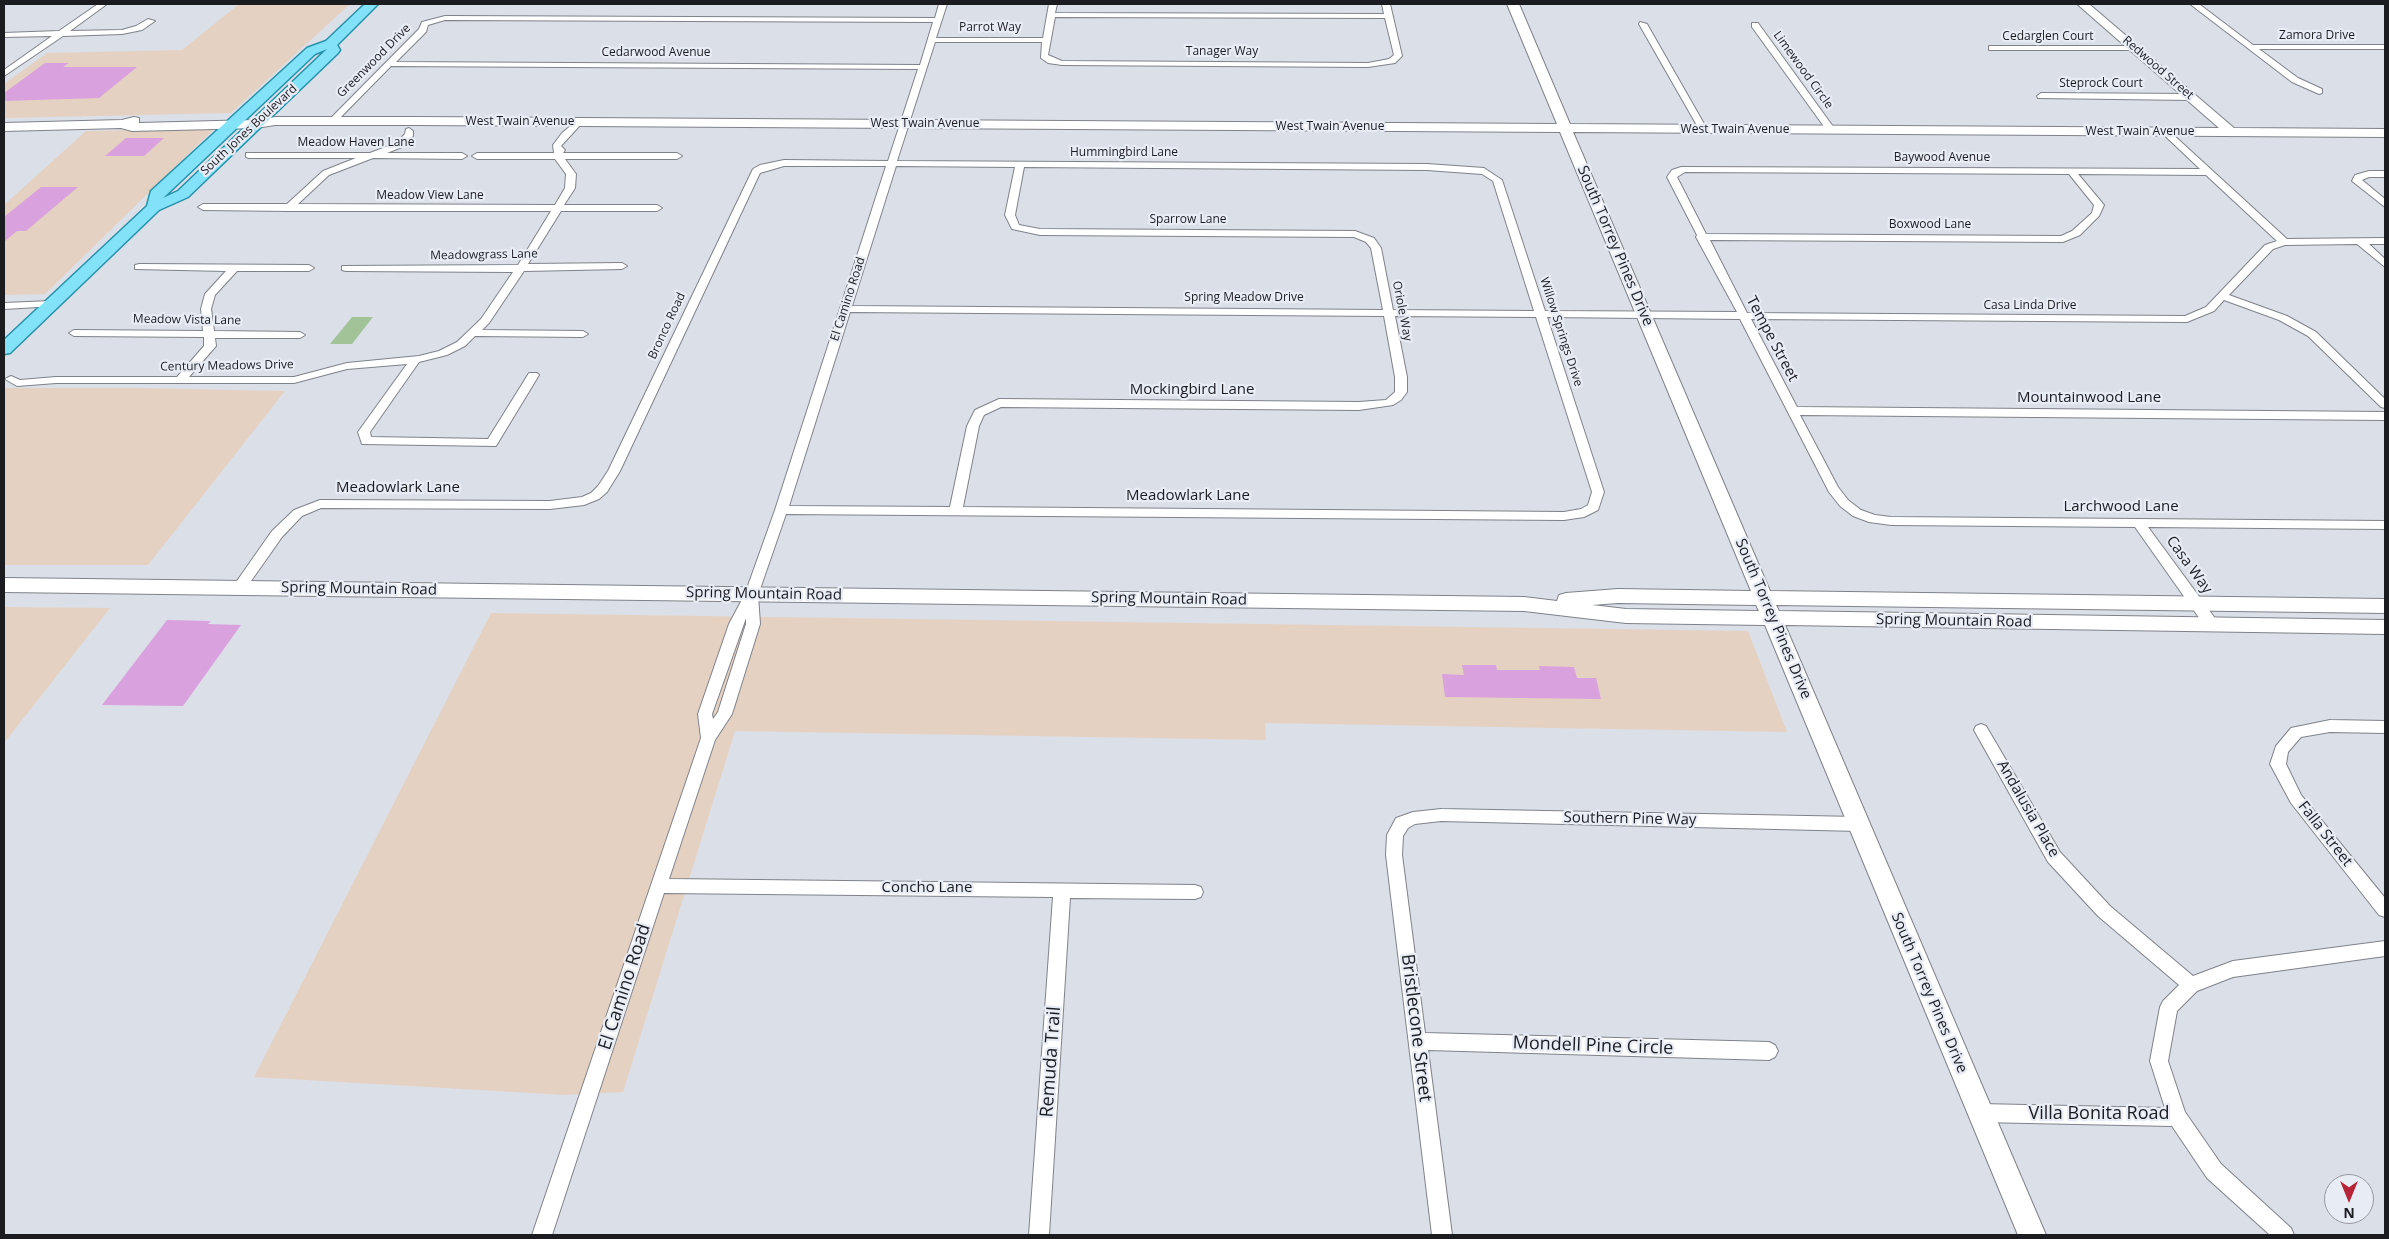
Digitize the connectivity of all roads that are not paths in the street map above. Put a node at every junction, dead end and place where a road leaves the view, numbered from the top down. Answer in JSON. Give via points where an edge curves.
{"nodes":[{"id":1,"x":103,"y":4,"type":"edge"},
{"id":2,"x":372,"y":4,"type":"edge"},
{"id":3,"x":943,"y":4,"type":"edge"},
{"id":4,"x":1053,"y":4,"type":"edge"},
{"id":5,"x":1386,"y":4,"type":"edge"},
{"id":6,"x":1513,"y":4,"type":"edge"},
{"id":7,"x":2083,"y":4,"type":"edge"},
{"id":8,"x":2194,"y":4,"type":"edge"},
{"id":9,"x":1051,"y":15,"type":"junction"},
{"id":10,"x":1389,"y":16,"type":"junction"},
{"id":11,"x":938,"y":20,"type":"junction"},
{"id":12,"x":151,"y":21,"type":"dead end"},
{"id":13,"x":1643,"y":24,"type":"dead end"},
{"id":14,"x":1755,"y":24,"type":"dead end"},
{"id":15,"x":61,"y":33,"type":"junction"},
{"id":16,"x":4,"y":35,"type":"edge"},
{"id":17,"x":932,"y":40,"type":"junction"},
{"id":18,"x":1047,"y":40,"type":"junction"},
{"id":19,"x":330,"y":44,"type":"junction"},
{"id":20,"x":2249,"y":47,"type":"junction"},
{"id":21,"x":2385,"y":47,"type":"edge"},
{"id":22,"x":1992,"y":48,"type":"dead end"},
{"id":23,"x":2134,"y":48,"type":"junction"},
{"id":24,"x":389,"y":64,"type":"junction"},
{"id":25,"x":923,"y":67,"type":"junction"},
{"id":26,"x":4,"y":74,"type":"edge"},
{"id":27,"x":2320,"y":91,"type":"dead end"},
{"id":28,"x":2041,"y":96,"type":"dead end"},
{"id":29,"x":2191,"y":97,"type":"junction"},
{"id":30,"x":235,"y":120,"type":"junction"},
{"id":31,"x":265,"y":120,"type":"junction"},
{"id":32,"x":332,"y":121,"type":"junction"},
{"id":33,"x":904,"y":124,"type":"junction"},
{"id":34,"x":413,"y":126,"type":"junction"},
{"id":35,"x":4,"y":127,"type":"edge"},
{"id":36,"x":575,"y":127,"type":"junction"},
{"id":37,"x":1565,"y":129,"type":"junction"},
{"id":38,"x":1703,"y":129,"type":"junction"},
{"id":39,"x":1831,"y":130,"type":"junction"},
{"id":40,"x":2165,"y":132,"type":"junction"},
{"id":41,"x":2232,"y":132,"type":"junction"},
{"id":42,"x":2385,"y":134,"type":"edge"},
{"id":43,"x":559,"y":153,"type":"junction"},
{"id":44,"x":249,"y":155,"type":"dead end"},
{"id":45,"x":377,"y":155,"type":"junction"},
{"id":46,"x":462,"y":156,"type":"dead end"},
{"id":47,"x":476,"y":156,"type":"dead end"},
{"id":48,"x":677,"y":156,"type":"dead end"},
{"id":49,"x":892,"y":163,"type":"junction"},
{"id":50,"x":1020,"y":164,"type":"junction"},
{"id":51,"x":763,"y":167,"type":"joint"},
{"id":52,"x":1484,"y":171,"type":"joint"},
{"id":53,"x":2071,"y":171,"type":"junction"},
{"id":54,"x":1675,"y":172,"type":"joint"},
{"id":55,"x":2208,"y":172,"type":"junction"},
{"id":56,"x":2385,"y":174,"type":"edge"},
{"id":57,"x":2385,"y":204,"type":"edge"},
{"id":58,"x":154,"y":207,"type":"junction"},
{"id":59,"x":203,"y":207,"type":"dead end"},
{"id":60,"x":289,"y":208,"type":"junction"},
{"id":61,"x":657,"y":208,"type":"dead end"},
{"id":62,"x":557,"y":209,"type":"junction"},
{"id":63,"x":1362,"y":236,"type":"joint"},
{"id":64,"x":1701,"y":236,"type":"junction"},
{"id":65,"x":2359,"y":241,"type":"junction"},
{"id":66,"x":2385,"y":241,"type":"edge"},
{"id":67,"x":2284,"y":242,"type":"junction"},
{"id":68,"x":2385,"y":264,"type":"edge"},
{"id":69,"x":622,"y":266,"type":"dead end"},
{"id":70,"x":139,"y":267,"type":"dead end"},
{"id":71,"x":235,"y":267,"type":"junction"},
{"id":72,"x":309,"y":268,"type":"dead end"},
{"id":73,"x":346,"y":268,"type":"dead end"},
{"id":74,"x":521,"y":268,"type":"junction"},
{"id":75,"x":2223,"y":296,"type":"junction"},
{"id":76,"x":51,"y":304,"type":"junction"},
{"id":77,"x":4,"y":306,"type":"edge"},
{"id":78,"x":844,"y":309,"type":"junction"},
{"id":79,"x":1389,"y":313,"type":"junction"},
{"id":80,"x":1541,"y":314,"type":"junction"},
{"id":81,"x":1644,"y":315,"type":"junction"},
{"id":82,"x":1744,"y":317,"type":"junction"},
{"id":83,"x":74,"y":332,"type":"dead end"},
{"id":84,"x":475,"y":333,"type":"junction"},
{"id":85,"x":210,"y":334,"type":"junction"},
{"id":86,"x":583,"y":334,"type":"dead end"},
{"id":87,"x":300,"y":335,"type":"dead end"},
{"id":88,"x":4,"y":349,"type":"edge"},
{"id":89,"x":416,"y":359,"type":"junction"},
{"id":90,"x":533,"y":376,"type":"dead end"},
{"id":91,"x":7,"y":379,"type":"edge"},
{"id":92,"x":179,"y":381,"type":"junction"},
{"id":93,"x":1397,"y":398,"type":"joint"},
{"id":94,"x":2385,"y":405,"type":"edge"},
{"id":95,"x":1793,"y":411,"type":"junction"},
{"id":96,"x":2385,"y":416,"type":"edge"},
{"id":97,"x":595,"y":496,"type":"joint"},
{"id":98,"x":1594,"y":507,"type":"joint"},
{"id":99,"x":781,"y":510,"type":"junction"},
{"id":100,"x":956,"y":511,"type":"junction"},
{"id":101,"x":1857,"y":513,"type":"joint"},
{"id":102,"x":2139,"y":524,"type":"junction"},
{"id":103,"x":2385,"y":525,"type":"edge"},
{"id":104,"x":4,"y":585,"type":"edge"},
{"id":105,"x":239,"y":588,"type":"junction"},
{"id":106,"x":752,"y":594,"type":"junction"},
{"id":107,"x":2196,"y":603,"type":"junction"},
{"id":108,"x":2385,"y":606,"type":"edge"},
{"id":109,"x":1767,"y":608,"type":"junction"},
{"id":110,"x":2212,"y":625,"type":"junction"},
{"id":111,"x":2385,"y":627,"type":"edge"},
{"id":112,"x":2385,"y":727,"type":"edge"},
{"id":113,"x":1982,"y":730,"type":"dead end"},
{"id":114,"x":1402,"y":823,"type":"joint"},
{"id":115,"x":1859,"y":824,"type":"junction"},
{"id":116,"x":658,"y":886,"type":"junction"},
{"id":117,"x":1062,"y":889,"type":"junction"},
{"id":118,"x":1195,"y":892,"type":"dead end"},
{"id":119,"x":2385,"y":910,"type":"edge"},
{"id":120,"x":2385,"y":948,"type":"edge"},
{"id":121,"x":2191,"y":985,"type":"junction"},
{"id":122,"x":1418,"y":1041,"type":"junction"},
{"id":123,"x":1769,"y":1051,"type":"dead end"},
{"id":124,"x":1980,"y":1113,"type":"junction"},
{"id":125,"x":2177,"y":1117,"type":"junction"},
{"id":126,"x":542,"y":1235,"type":"edge"},
{"id":127,"x":1039,"y":1235,"type":"edge"},
{"id":128,"x":1442,"y":1235,"type":"edge"},
{"id":129,"x":2032,"y":1235,"type":"edge"},
{"id":130,"x":2284,"y":1235,"type":"edge"}],
"edges":[{"from":1,"to":15,"type":"street"},
{"from":2,"to":19,"type":"main road","name":"South Jones Boulevard"},
{"from":3,"to":11,"type":"street","name":"El Camino Road"},
{"from":4,"to":9,"type":"street"},
{"from":5,"to":10,"type":"street"},
{"from":6,"to":37,"type":"main road","name":"South Torrey Pines Drive"},
{"from":7,"to":23,"type":"main road","name":"Redwood Street"},
{"from":8,"to":20,"type":"street"},
{"from":9,"to":10,"type":"street"},
{"from":9,"to":18,"type":"street"},
{"from":10,"to":18,"type":"street","name":"Tanager Way","via":[[1398,56],[1381,64],[1062,63],[1044,56]]},
{"from":11,"to":17,"type":"street","name":"El Camino Road"},
{"from":11,"to":24,"type":"street","name":"Greenwood Drive","via":[[457,17],[425,24],[423,30]]},
{"from":12,"to":15,"type":"street","via":[[122,32]]},
{"from":13,"to":38,"type":"street"},
{"from":14,"to":39,"type":"street","name":"Limewood Circle"},
{"from":15,"to":16,"type":"street"},
{"from":15,"to":26,"type":"street"},
{"from":17,"to":18,"type":"street","name":"Parrot Way"},
{"from":17,"to":25,"type":"street","name":"El Camino Road"},
{"from":19,"to":30,"type":"main road","name":"South Jones Boulevard","via":[[311,51]]},
{"from":19,"to":31,"type":"main road","name":"South Jones Boulevard","via":[[334,50]]},
{"from":20,"to":21,"type":"street","name":"Zamora Drive"},
{"from":20,"to":27,"type":"street","via":[[2295,80]]},
{"from":22,"to":23,"type":"street","name":"Cedarglen Court"},
{"from":23,"to":29,"type":"main road","name":"Redwood Street"},
{"from":24,"to":25,"type":"street","name":"Cedarwood Avenue"},
{"from":24,"to":32,"type":"street","name":"Greenwood Drive"},
{"from":25,"to":33,"type":"street","name":"El Camino Road"},
{"from":28,"to":29,"type":"street","name":"Steprock Court"},
{"from":29,"to":41,"type":"main road","name":"Redwood Street"},
{"from":30,"to":31,"type":"main road","name":"West Twain Avenue"},
{"from":30,"to":35,"type":"main road","name":"West Twain Avenue","via":[[132,128],[122,124]]},
{"from":30,"to":58,"type":"main road","name":"South Jones Boulevard","via":[[156,194]]},
{"from":31,"to":32,"type":"main road","name":"West Twain Avenue"},
{"from":31,"to":58,"type":"main road","name":"South Jones Boulevard","via":[[183,194]]},
{"from":32,"to":34,"type":"main road","name":"West Twain Avenue"},
{"from":33,"to":36,"type":"main road","name":"West Twain Avenue"},
{"from":33,"to":37,"type":"main road","name":"West Twain Avenue"},
{"from":33,"to":49,"type":"street","name":"El Camino Road"},
{"from":34,"to":36,"type":"main road","name":"West Twain Avenue"},
{"from":34,"to":45,"type":"street","via":[[405,139]]},
{"from":36,"to":43,"type":"street"},
{"from":37,"to":38,"type":"main road","name":"West Twain Avenue"},
{"from":37,"to":81,"type":"main road","name":"South Torrey Pines Drive"},
{"from":38,"to":39,"type":"main road","name":"West Twain Avenue"},
{"from":39,"to":40,"type":"main road","name":"West Twain Avenue"},
{"from":40,"to":41,"type":"main road","name":"West Twain Avenue"},
{"from":40,"to":55,"type":"street"},
{"from":41,"to":42,"type":"main road","name":"West Twain Avenue"},
{"from":43,"to":47,"type":"street"},
{"from":43,"to":48,"type":"street"},
{"from":43,"to":62,"type":"street","name":"Century Meadows Drive","via":[[571,174],[571,181]]},
{"from":44,"to":45,"type":"street","name":"Meadow Haven Lane"},
{"from":45,"to":46,"type":"street","name":"Meadow Haven Lane"},
{"from":45,"to":60,"type":"street","via":[[326,173]]},
{"from":49,"to":50,"type":"street","name":"Hummingbird Lane"},
{"from":49,"to":51,"type":"street","name":"Hummingbird Lane","via":[[784,163]]},
{"from":49,"to":78,"type":"street","name":"El Camino Road"},
{"from":50,"to":52,"type":"street","name":"Hummingbird Lane","via":[[1427,167]]},
{"from":50,"to":63,"type":"street","name":"Sparrow Lane","via":[[1010,215],[1015,227],[1040,232]]},
{"from":51,"to":97,"type":"street","name":"Bronco Road","via":[[756,171],[728,226],[614,471]]},
{"from":52,"to":80,"type":"street","name":"Willow Springs Drive","via":[[1497,180]]},
{"from":53,"to":54,"type":"street","name":"Baywood Avenue","via":[[1684,169]]},
{"from":53,"to":55,"type":"street","name":"Baywood Avenue"},
{"from":53,"to":64,"type":"street","name":"Boxwood Lane","via":[[2100,205],[2096,214],[2076,233],[2063,238]]},
{"from":54,"to":64,"type":"street","name":"Tempe Street","via":[[1672,177]]},
{"from":55,"to":67,"type":"street"},
{"from":56,"to":57,"type":"street","via":[[2370,174],[2357,180]]},
{"from":58,"to":76,"type":"main road","name":"South Jones Boulevard"},
{"from":59,"to":60,"type":"street","name":"Meadow View Lane"},
{"from":60,"to":62,"type":"street","name":"Meadow View Lane"},
{"from":61,"to":62,"type":"street","name":"Meadow View Lane"},
{"from":62,"to":74,"type":"street","name":"Century Meadows Drive"},
{"from":63,"to":79,"type":"street","name":"Oriole Way","via":[[1376,248]]},
{"from":64,"to":82,"type":"street","name":"Tempe Street"},
{"from":65,"to":66,"type":"street","name":"Casa Linda Drive"},
{"from":65,"to":67,"type":"street","name":"Casa Linda Drive"},
{"from":65,"to":68,"type":"street"},
{"from":67,"to":75,"type":"street","name":"Casa Linda Drive","via":[[2269,247]]},
{"from":69,"to":74,"type":"street","name":"Meadowgrass Lane"},
{"from":70,"to":71,"type":"street"},
{"from":71,"to":72,"type":"street"},
{"from":71,"to":85,"type":"street","via":[[210,294],[206,309]]},
{"from":73,"to":74,"type":"street","name":"Meadowgrass Lane"},
{"from":74,"to":84,"type":"street","name":"Century Meadows Drive"},
{"from":75,"to":82,"type":"street","name":"Casa Linda Drive","via":[[2210,309],[2187,319]]},
{"from":75,"to":94,"type":"street","via":[[2283,318],[2312,334]]},
{"from":76,"to":77,"type":"street"},
{"from":76,"to":88,"type":"main road","name":"South Jones Boulevard"},
{"from":78,"to":79,"type":"street","name":"Spring Meadow Drive"},
{"from":78,"to":99,"type":"street","name":"El Camino Road"},
{"from":79,"to":80,"type":"street","name":"Spring Meadow Drive"},
{"from":79,"to":93,"type":"street","name":"Oriole Way","via":[[1401,377],[1401,392]]},
{"from":80,"to":81,"type":"street","name":"Spring Meadow Drive"},
{"from":80,"to":98,"type":"street","name":"Willow Springs Drive","via":[[1598,492]]},
{"from":81,"to":82,"type":"street","name":"Casa Linda Drive"},
{"from":81,"to":109,"type":"main road","name":"South Torrey Pines Drive"},
{"from":82,"to":95,"type":"street","name":"Tempe Street"},
{"from":83,"to":85,"type":"street","name":"Meadow Vista Lane"},
{"from":84,"to":86,"type":"street"},
{"from":84,"to":89,"type":"street","name":"Century Meadows Drive","via":[[443,353]]},
{"from":85,"to":87,"type":"street","name":"Meadow Vista Lane"},
{"from":85,"to":92,"type":"street","via":[[210,346]]},
{"from":89,"to":90,"type":"street","via":[[364,432],[366,441],[492,443]]},
{"from":89,"to":92,"type":"street","name":"Century Meadows Drive","via":[[347,366],[294,380]]},
{"from":91,"to":92,"type":"street","name":"Century Meadows Drive","via":[[17,383],[56,380]]},
{"from":93,"to":100,"type":"street","name":"Mockingbird Lane","via":[[1389,403],[1359,406],[999,404],[979,413],[973,426]]},
{"from":95,"to":96,"type":"street","name":"Mountainwood Lane"},
{"from":95,"to":101,"type":"street","name":"Tempe Street","via":[[1833,489]]},
{"from":97,"to":105,"type":"street","name":"Meadowlark Lane","via":[[584,501],[550,505],[320,504],[298,513],[277,534]]},
{"from":98,"to":100,"type":"street","name":"Meadowlark Lane","via":[[1584,513],[1564,516]]},
{"from":99,"to":100,"type":"street","name":"Meadowlark Lane"},
{"from":99,"to":106,"type":"street","name":"El Camino Road"},
{"from":101,"to":102,"type":"street","name":"Larchwood Lane","via":[[1874,520],[1891,521]]},
{"from":102,"to":103,"type":"street","name":"Larchwood Lane"},
{"from":102,"to":107,"type":"street","name":"Casa Way"},
{"from":104,"to":105,"type":"main road","name":"Spring Mountain Road"},
{"from":105,"to":106,"type":"main road","name":"Spring Mountain Road"},
{"from":106,"to":109,"type":"main road","name":"Spring Mountain Road","via":[[1524,604],[1626,616]]},
{"from":106,"to":116,"type":"street","name":"El Camino Road","via":[[736,624],[705,714],[708,738]]},
{"from":107,"to":108,"type":"main road","name":"Spring Mountain Road"},
{"from":107,"to":109,"type":"main road","name":"Spring Mountain Road"},
{"from":107,"to":110,"type":"street","name":"Casa Way"},
{"from":109,"to":110,"type":"main road","name":"Spring Mountain Road"},
{"from":109,"to":115,"type":"main road","name":"South Torrey Pines Drive"},
{"from":110,"to":111,"type":"main road","name":"Spring Mountain Road"},
{"from":112,"to":119,"type":"street","name":"Falla Street","via":[[2330,726],[2296,732],[2281,750],[2278,764],[2296,798]]},
{"from":113,"to":121,"type":"street","name":"Andalusia Place","via":[[2054,857],[2104,911]]},
{"from":114,"to":115,"type":"street","name":"Southern Pine Way","via":[[1413,818],[1441,815]]},
{"from":114,"to":122,"type":"street","name":"Bristlecone Street","via":[[1395,835],[1394,855]]},
{"from":115,"to":124,"type":"main road","name":"South Torrey Pines Drive"},
{"from":116,"to":117,"type":"street","name":"Concho Lane"},
{"from":116,"to":126,"type":"street","name":"El Camino Road"},
{"from":117,"to":118,"type":"street","name":"Concho Lane"},
{"from":117,"to":127,"type":"street","name":"Remuda Trail"},
{"from":120,"to":121,"type":"street","name":"Villa Bonita Road","via":[[2233,968]]},
{"from":121,"to":125,"type":"street","name":"Villa Bonita Road","via":[[2169,1007],[2159,1061]]},
{"from":122,"to":123,"type":"street","name":"Mondell Pine Circle"},
{"from":122,"to":128,"type":"street","name":"Bristlecone Street"},
{"from":124,"to":125,"type":"street","name":"Villa Bonita Road"},
{"from":124,"to":129,"type":"main road","name":"South Torrey Pines Drive"},
{"from":125,"to":130,"type":"street","via":[[2214,1171]]}]}
